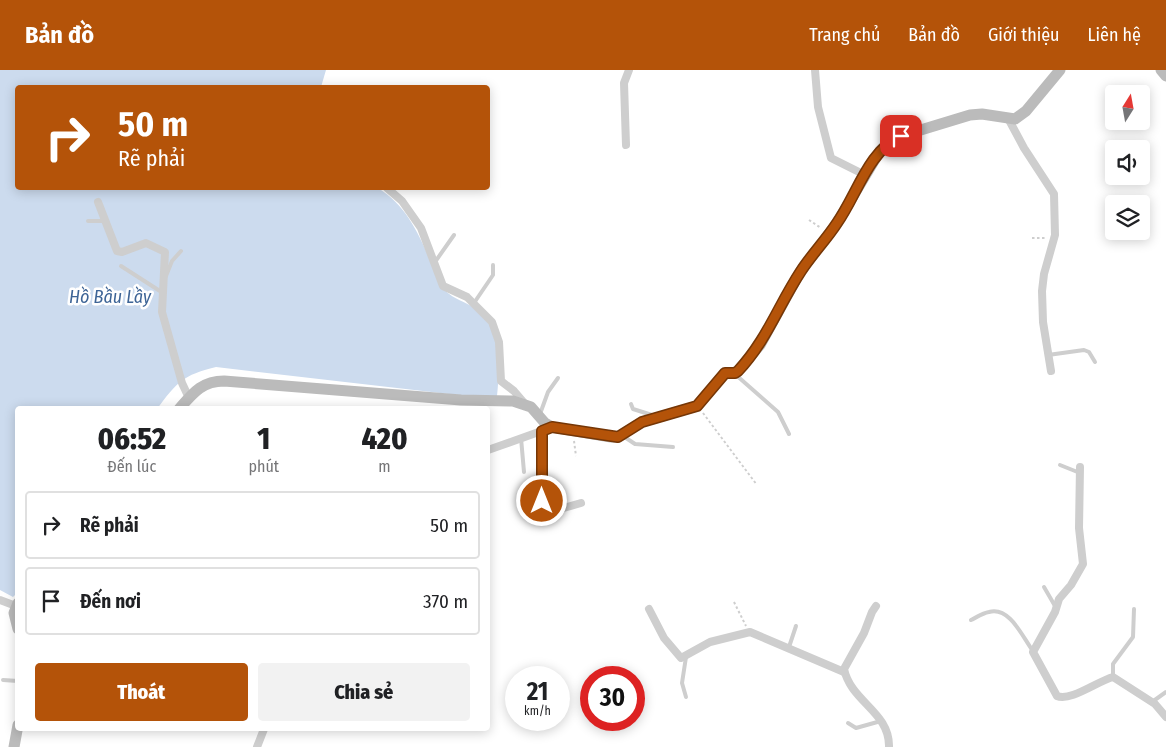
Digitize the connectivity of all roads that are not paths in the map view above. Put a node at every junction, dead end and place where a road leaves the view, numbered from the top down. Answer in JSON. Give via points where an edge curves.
{"nodes":[{"id":1,"x":629,"y":70,"type":"edge"},
{"id":2,"x":815,"y":70,"type":"edge"},
{"id":3,"x":1060,"y":70,"type":"edge"},
{"id":4,"x":1161,"y":70,"type":"edge"},
{"id":5,"x":1166,"y":76,"type":"edge"},
{"id":6,"x":1009,"y":120,"type":"junction"},
{"id":7,"x":626,"y":145,"type":"dead end"},
{"id":8,"x":866,"y":175,"type":"junction"},
{"id":9,"x":389,"y":190,"type":"edge"},
{"id":10,"x":98,"y":202,"type":"dead end"},
{"id":11,"x":88,"y":220,"type":"dead end"},
{"id":12,"x":105,"y":221,"type":"junction"},
{"id":13,"x":454,"y":235,"type":"dead end"},
{"id":14,"x":181,"y":251,"type":"dead end"},
{"id":15,"x":434,"y":263,"type":"junction"},
{"id":16,"x":493,"y":265,"type":"dead end"},
{"id":17,"x":121,"y":266,"type":"dead end"},
{"id":18,"x":164,"y":283,"type":"junction"},
{"id":19,"x":163,"y":293,"type":"junction"},
{"id":20,"x":474,"y":302,"type":"junction"},
{"id":21,"x":1048,"y":355,"type":"junction"},
{"id":22,"x":1095,"y":362,"type":"dead end"},
{"id":23,"x":1051,"y":371,"type":"dead end"},
{"id":24,"x":735,"y":373,"type":"junction"},
{"id":25,"x":558,"y":378,"type":"dead end"},
{"id":26,"x":189,"y":403,"type":"edge"},
{"id":27,"x":630,"y":404,"type":"dead end"},
{"id":28,"x":526,"y":405,"type":"junction"},
{"id":29,"x":539,"y":416,"type":"junction"},
{"id":30,"x":657,"y":417,"type":"junction"},
{"id":31,"x":547,"y":429,"type":"junction"},
{"id":32,"x":788,"y":434,"type":"dead end"},
{"id":33,"x":622,"y":435,"type":"junction"},
{"id":34,"x":521,"y":438,"type":"junction"},
{"id":35,"x":673,"y":447,"type":"dead end"},
{"id":36,"x":490,"y":449,"type":"edge"},
{"id":37,"x":1060,"y":465,"type":"dead end"},
{"id":38,"x":1080,"y":470,"type":"joint"},
{"id":39,"x":524,"y":472,"type":"dead end"},
{"id":40,"x":582,"y":504,"type":"dead end"},
{"id":41,"x":1044,"y":587,"type":"dead end"},
{"id":42,"x":0,"y":600,"type":"edge"},
{"id":43,"x":15,"y":604,"type":"edge"},
{"id":44,"x":876,"y":606,"type":"dead end"},
{"id":45,"x":1056,"y":608,"type":"junction"},
{"id":46,"x":649,"y":609,"type":"dead end"},
{"id":47,"x":1134,"y":609,"type":"dead end"},
{"id":48,"x":971,"y":620,"type":"dead end"},
{"id":49,"x":796,"y":626,"type":"dead end"},
{"id":50,"x":789,"y":648,"type":"junction"},
{"id":51,"x":1033,"y":652,"type":"junction"},
{"id":52,"x":686,"y":657,"type":"junction"},
{"id":53,"x":844,"y":672,"type":"junction"},
{"id":54,"x":1113,"y":677,"type":"junction"},
{"id":55,"x":3,"y":680,"type":"dead end"},
{"id":56,"x":15,"y":681,"type":"edge"},
{"id":57,"x":1166,"y":692,"type":"edge"},
{"id":58,"x":686,"y":697,"type":"dead end"},
{"id":59,"x":1152,"y":702,"type":"junction"},
{"id":60,"x":1166,"y":717,"type":"edge"},
{"id":61,"x":882,"y":721,"type":"junction"},
{"id":62,"x":848,"y":723,"type":"dead end"},
{"id":63,"x":17,"y":731,"type":"edge"},
{"id":64,"x":263,"y":731,"type":"edge"},
{"id":65,"x":14,"y":747,"type":"edge"},
{"id":66,"x":257,"y":747,"type":"edge"},
{"id":67,"x":889,"y":747,"type":"edge"}],
"edges":[{"from":1,"to":7,"type":"street","via":[[624,83]]},
{"from":2,"to":8,"type":"street","via":[[818,107],[831,158]]},
{"from":3,"to":6,"type":"street","via":[[1026,111],[1016,120]]},
{"from":4,"to":5,"type":"street"},
{"from":6,"to":8,"type":"street","via":[[982,114],[970,115],[901,136],[890,141],[880,152]]},
{"from":6,"to":21,"type":"street","via":[[1054,194],[1055,235],[1042,291]]},
{"from":8,"to":24,"type":"street","via":[[829,234],[800,272],[760,345]]},
{"from":9,"to":15,"type":"street","via":[[402,201],[421,228]]},
{"from":10,"to":12,"type":"street"},
{"from":11,"to":12,"type":"lane"},
{"from":12,"to":18,"type":"street","via":[[117,251],[146,243],[164,250]]},
{"from":13,"to":15,"type":"lane"},
{"from":14,"to":18,"type":"lane","via":[[171,264]]},
{"from":15,"to":20,"type":"street","via":[[443,286]]},
{"from":16,"to":20,"type":"lane","via":[[493,275]]},
{"from":17,"to":19,"type":"lane"},
{"from":18,"to":19,"type":"street"},
{"from":19,"to":26,"type":"street","via":[[162,312]]},
{"from":20,"to":28,"type":"street","via":[[492,322],[497,333],[501,381]]},
{"from":21,"to":22,"type":"lane","via":[[1084,350]]},
{"from":21,"to":23,"type":"street"},
{"from":24,"to":30,"type":"street","via":[[725,373],[697,406]]},
{"from":24,"to":32,"type":"lane","via":[[778,412]]},
{"from":25,"to":29,"type":"lane","via":[[548,392]]},
{"from":26,"to":28,"type":"street","via":[[202,386],[224,381],[461,400],[513,401]]},
{"from":27,"to":30,"type":"lane","via":[[632,409]]},
{"from":28,"to":29,"type":"street"},
{"from":29,"to":31,"type":"street"},
{"from":30,"to":33,"type":"street","via":[[634,426]]},
{"from":31,"to":33,"type":"street","via":[[612,437]]},
{"from":31,"to":34,"type":"street"},
{"from":31,"to":40,"type":"street","via":[[544,505],[553,511]]},
{"from":33,"to":35,"type":"lane","via":[[635,444]]},
{"from":34,"to":36,"type":"street"},
{"from":34,"to":39,"type":"lane"},
{"from":37,"to":38,"type":"lane"},
{"from":38,"to":45,"type":"street","via":[[1082,564]]},
{"from":41,"to":45,"type":"lane"},
{"from":42,"to":43,"type":"street"},
{"from":44,"to":53,"type":"street"},
{"from":45,"to":51,"type":"street"},
{"from":46,"to":52,"type":"street","via":[[664,638],[678,656]]},
{"from":47,"to":54,"type":"lane","via":[[1133,637],[1113,664]]},
{"from":48,"to":51,"type":"lane","via":[[989,612],[1002,613],[1010,618]]},
{"from":49,"to":50,"type":"lane"},
{"from":50,"to":52,"type":"street","via":[[750,632],[710,642]]},
{"from":50,"to":53,"type":"street"},
{"from":51,"to":54,"type":"street","via":[[1060,697],[1070,696]]},
{"from":52,"to":58,"type":"lane","via":[[682,683]]},
{"from":53,"to":61,"type":"street","via":[[858,697]]},
{"from":54,"to":59,"type":"street"},
{"from":55,"to":56,"type":"lane"},
{"from":57,"to":59,"type":"lane"},
{"from":59,"to":60,"type":"street"},
{"from":61,"to":62,"type":"lane","via":[[856,728]]},
{"from":61,"to":67,"type":"street"},
{"from":63,"to":65,"type":"street"},
{"from":64,"to":66,"type":"street"}]}
